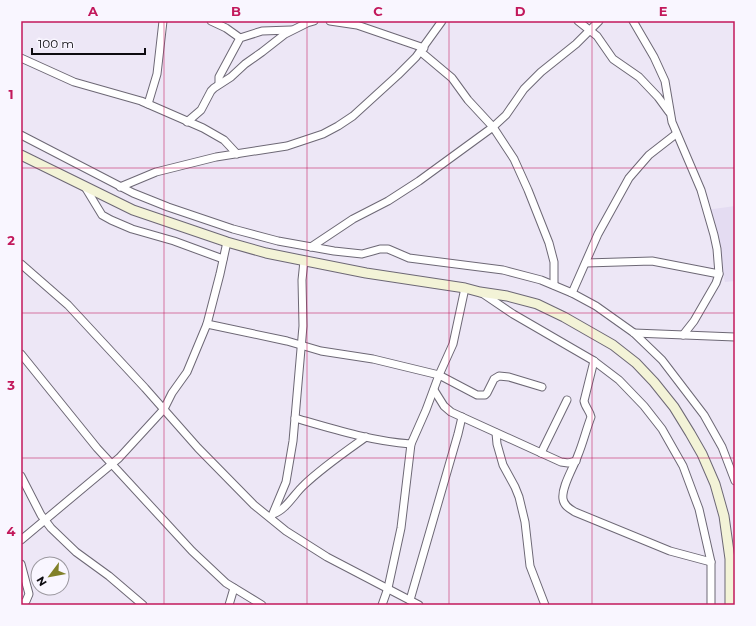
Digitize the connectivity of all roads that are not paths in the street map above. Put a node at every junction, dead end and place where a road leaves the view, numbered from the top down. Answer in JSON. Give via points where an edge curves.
{"nodes":[{"id":1,"x":162,"y":21,"type":"edge"},
{"id":2,"x":211,"y":21,"type":"edge"},
{"id":3,"x":314,"y":21,"type":"edge"},
{"id":4,"x":330,"y":21,"type":"edge"},
{"id":5,"x":578,"y":21,"type":"edge"},
{"id":6,"x":599,"y":21,"type":"edge"},
{"id":7,"x":633,"y":21,"type":"edge"},
{"id":8,"x":441,"y":22,"type":"edge"},
{"id":9,"x":590,"y":29,"type":"junction"},
{"id":10,"x":292,"y":30,"type":"junction"},
{"id":11,"x":240,"y":38,"type":"junction"},
{"id":12,"x":422,"y":50,"type":"junction"},
{"id":13,"x":21,"y":58,"type":"edge"},
{"id":14,"x":219,"y":84,"type":"junction"},
{"id":15,"x":148,"y":104,"type":"junction"},
{"id":16,"x":669,"y":112,"type":"junction"},
{"id":17,"x":187,"y":122,"type":"junction"},
{"id":18,"x":493,"y":127,"type":"junction"},
{"id":19,"x":676,"y":134,"type":"junction"},
{"id":20,"x":21,"y":135,"type":"edge"},
{"id":21,"x":237,"y":154,"type":"junction"},
{"id":22,"x":21,"y":155,"type":"edge"},
{"id":23,"x":85,"y":187,"type":"junction"},
{"id":24,"x":120,"y":187,"type":"junction"},
{"id":25,"x":227,"y":242,"type":"junction"},
{"id":26,"x":310,"y":247,"type":"junction"},
{"id":27,"x":223,"y":259,"type":"junction"},
{"id":28,"x":304,"y":261,"type":"junction"},
{"id":29,"x":586,"y":263,"type":"junction"},
{"id":30,"x":21,"y":264,"type":"edge"},
{"id":31,"x":719,"y":274,"type":"junction"},
{"id":32,"x":554,"y":285,"type":"junction"},
{"id":33,"x":465,"y":288,"type":"junction"},
{"id":34,"x":480,"y":292,"type":"junction"},
{"id":35,"x":572,"y":293,"type":"junction"},
{"id":36,"x":207,"y":324,"type":"junction"},
{"id":37,"x":634,"y":333,"type":"junction"},
{"id":38,"x":684,"y":335,"type":"junction"},
{"id":39,"x":735,"y":337,"type":"edge"},
{"id":40,"x":301,"y":345,"type":"junction"},
{"id":41,"x":21,"y":354,"type":"edge"},
{"id":42,"x":594,"y":361,"type":"junction"},
{"id":43,"x":439,"y":375,"type":"junction"},
{"id":44,"x":542,"y":387,"type":"dead end"},
{"id":45,"x":434,"y":390,"type":"junction"},
{"id":46,"x":567,"y":400,"type":"dead end"},
{"id":47,"x":164,"y":409,"type":"junction"},
{"id":48,"x":462,"y":417,"type":"junction"},
{"id":49,"x":296,"y":418,"type":"junction"},
{"id":50,"x":496,"y":433,"type":"junction"},
{"id":51,"x":366,"y":437,"type":"junction"},
{"id":52,"x":411,"y":444,"type":"junction"},
{"id":53,"x":540,"y":453,"type":"junction"},
{"id":54,"x":576,"y":461,"type":"junction"},
{"id":55,"x":561,"y":462,"type":"junction"},
{"id":56,"x":112,"y":464,"type":"junction"},
{"id":57,"x":21,"y":476,"type":"edge"},
{"id":58,"x":568,"y":478,"type":"junction"},
{"id":59,"x":735,"y":481,"type":"edge"},
{"id":60,"x":272,"y":516,"type":"junction"},
{"id":61,"x":45,"y":521,"type":"junction"},
{"id":62,"x":21,"y":540,"type":"edge"},
{"id":63,"x":710,"y":562,"type":"junction"},
{"id":64,"x":21,"y":564,"type":"edge"},
{"id":65,"x":234,"y":588,"type":"junction"},
{"id":66,"x":388,"y":588,"type":"junction"},
{"id":67,"x":410,"y":600,"type":"junction"},
{"id":68,"x":23,"y":605,"type":"edge"},
{"id":69,"x":144,"y":605,"type":"edge"},
{"id":70,"x":229,"y":605,"type":"edge"},
{"id":71,"x":262,"y":605,"type":"edge"},
{"id":72,"x":382,"y":605,"type":"edge"},
{"id":73,"x":419,"y":605,"type":"edge"},
{"id":74,"x":545,"y":605,"type":"edge"},
{"id":75,"x":711,"y":605,"type":"edge"},
{"id":76,"x":730,"y":605,"type":"edge"}],
"edges":[{"from":1,"to":15,"type":"street","via":[[157,74]]},
{"from":2,"to":11,"type":"street"},
{"from":3,"to":10,"type":"street"},
{"from":4,"to":12,"type":"street","via":[[363,27]]},
{"from":5,"to":9,"type":"street"},
{"from":6,"to":9,"type":"street"},
{"from":7,"to":16,"type":"street","via":[[665,81]]},
{"from":8,"to":12,"type":"street"},
{"from":9,"to":16,"type":"street","via":[[610,56],[635,73]]},
{"from":9,"to":18,"type":"street","via":[[576,44],[541,72]]},
{"from":10,"to":11,"type":"street","via":[[262,31]]},
{"from":10,"to":14,"type":"street"},
{"from":11,"to":14,"type":"street","via":[[219,77]]},
{"from":12,"to":18,"type":"street","via":[[452,78]]},
{"from":12,"to":21,"type":"street","via":[[365,105],[338,126],[316,137],[287,146]]},
{"from":13,"to":15,"type":"street","via":[[74,82]]},
{"from":14,"to":17,"type":"street","via":[[211,91],[201,110]]},
{"from":15,"to":17,"type":"street"},
{"from":16,"to":19,"type":"street"},
{"from":17,"to":21,"type":"street","via":[[224,140]]},
{"from":18,"to":26,"type":"street","via":[[419,181]]},
{"from":18,"to":32,"type":"street","via":[[520,172],[549,243],[554,266]]},
{"from":19,"to":29,"type":"street","via":[[649,155],[629,178],[598,234]]},
{"from":19,"to":31,"type":"street","via":[[704,198],[714,235]]},
{"from":20,"to":24,"type":"street"},
{"from":21,"to":24,"type":"street","via":[[156,172]]},
{"from":22,"to":23,"type":"main road"},
{"from":23,"to":25,"type":"main road","via":[[133,210]]},
{"from":23,"to":27,"type":"street","via":[[102,214],[111,220]]},
{"from":24,"to":26,"type":"street","via":[[168,207],[233,229]]},
{"from":25,"to":27,"type":"street"},
{"from":25,"to":28,"type":"main road"},
{"from":26,"to":32,"type":"street","via":[[355,254],[388,249],[409,258],[503,270]]},
{"from":27,"to":36,"type":"street"},
{"from":28,"to":33,"type":"main road"},
{"from":28,"to":40,"type":"street"},
{"from":29,"to":31,"type":"street","via":[[652,261]]},
{"from":29,"to":35,"type":"street"},
{"from":30,"to":47,"type":"street","via":[[68,305]]},
{"from":31,"to":38,"type":"street","via":[[707,300]]},
{"from":32,"to":35,"type":"street"},
{"from":33,"to":34,"type":"main road"},
{"from":33,"to":43,"type":"street","via":[[455,339]]},
{"from":34,"to":42,"type":"street"},
{"from":34,"to":76,"type":"main road","via":[[537,304],[613,344],[636,363],[674,407],[702,454],[715,484],[724,516],[730,559]]},
{"from":35,"to":37,"type":"street","via":[[596,306]]},
{"from":36,"to":40,"type":"street"},
{"from":36,"to":47,"type":"street","via":[[187,372]]},
{"from":37,"to":38,"type":"street"},
{"from":37,"to":59,"type":"street","via":[[662,360],[704,415],[722,447]]},
{"from":38,"to":39,"type":"street"},
{"from":40,"to":43,"type":"street"},
{"from":40,"to":49,"type":"street"},
{"from":41,"to":56,"type":"street"},
{"from":42,"to":54,"type":"street","via":[[584,401],[590,417]]},
{"from":42,"to":63,"type":"street","via":[[619,380],[644,406],[662,430],[683,466],[699,509]]},
{"from":43,"to":44,"type":"street","via":[[477,395],[485,395],[494,379],[499,376]]},
{"from":43,"to":45,"type":"street"},
{"from":45,"to":48,"type":"street","via":[[446,408]]},
{"from":45,"to":52,"type":"street"},
{"from":46,"to":53,"type":"street"},
{"from":47,"to":56,"type":"street"},
{"from":47,"to":60,"type":"street","via":[[246,499]]},
{"from":48,"to":50,"type":"street"},
{"from":48,"to":67,"type":"street"},
{"from":49,"to":51,"type":"street"},
{"from":49,"to":60,"type":"street","via":[[288,474]]},
{"from":50,"to":53,"type":"street"},
{"from":50,"to":74,"type":"street","via":[[503,465],[519,497],[530,566]]},
{"from":51,"to":52,"type":"street"},
{"from":51,"to":60,"type":"street","via":[[305,484],[282,510]]},
{"from":52,"to":66,"type":"street","via":[[401,528]]},
{"from":53,"to":55,"type":"street"},
{"from":54,"to":55,"type":"street"},
{"from":54,"to":58,"type":"street"},
{"from":55,"to":58,"type":"street","via":[[567,470]]},
{"from":56,"to":61,"type":"street"},
{"from":56,"to":65,"type":"street","via":[[201,560]]},
{"from":57,"to":61,"type":"street"},
{"from":58,"to":63,"type":"street","via":[[563,499],[567,507],[670,551]]},
{"from":60,"to":66,"type":"street","via":[[286,531],[327,557]]},
{"from":61,"to":62,"type":"street"},
{"from":61,"to":69,"type":"street","via":[[76,552]]},
{"from":63,"to":75,"type":"street"},
{"from":64,"to":68,"type":"street","via":[[29,594]]},
{"from":65,"to":70,"type":"street"},
{"from":65,"to":71,"type":"street"},
{"from":66,"to":67,"type":"street"},
{"from":66,"to":72,"type":"street"},
{"from":67,"to":73,"type":"street"}]}
